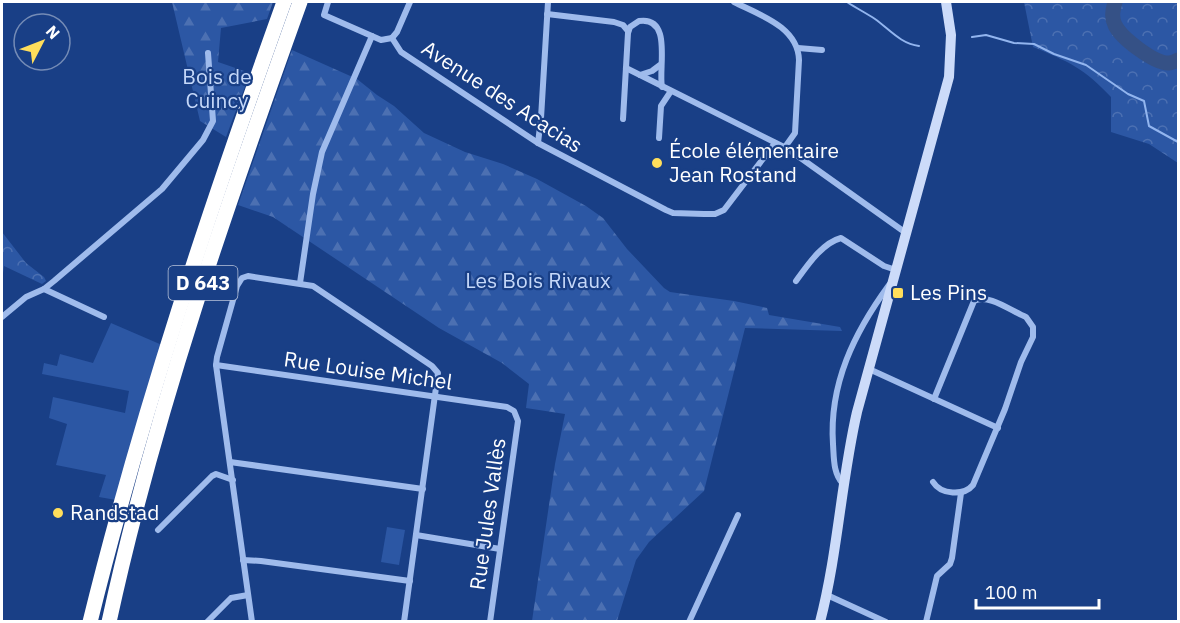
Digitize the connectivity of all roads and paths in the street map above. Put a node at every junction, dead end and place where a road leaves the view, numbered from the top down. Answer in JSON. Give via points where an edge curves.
{"nodes":[{"id":1,"x":285,"y":2,"type":"edge"},
{"id":2,"x":300,"y":2,"type":"edge"},
{"id":3,"x":328,"y":2,"type":"edge"},
{"id":4,"x":410,"y":2,"type":"edge"},
{"id":5,"x":548,"y":2,"type":"edge"},
{"id":6,"x":734,"y":2,"type":"edge"},
{"id":7,"x":939,"y":2,"type":"edge"},
{"id":8,"x":945,"y":2,"type":"edge"},
{"id":9,"x":547,"y":14,"type":"junction"},
{"id":10,"x":628,"y":31,"type":"junction"},
{"id":11,"x":372,"y":36,"type":"junction"},
{"id":12,"x":392,"y":38,"type":"junction"},
{"id":13,"x":950,"y":43,"type":"junction"},
{"id":14,"x":798,"y":48,"type":"junction"},
{"id":15,"x":822,"y":50,"type":"dead end"},
{"id":16,"x":208,"y":53,"type":"dead end"},
{"id":17,"x":660,"y":64,"type":"junction"},
{"id":18,"x":626,"y":68,"type":"junction"},
{"id":19,"x":640,"y":75,"type":"junction"},
{"id":20,"x":662,"y":87,"type":"junction"},
{"id":21,"x":671,"y":91,"type":"junction"},
{"id":22,"x":624,"y":119,"type":"dead end"},
{"id":23,"x":658,"y":138,"type":"dead end"},
{"id":24,"x":538,"y":143,"type":"junction"},
{"id":25,"x":775,"y":143,"type":"junction"},
{"id":26,"x":785,"y":147,"type":"junction"},
{"id":27,"x":906,"y":233,"type":"junction"},
{"id":28,"x":895,"y":275,"type":"junction"},
{"id":29,"x":796,"y":281,"type":"dead end"},
{"id":30,"x":300,"y":283,"type":"junction"},
{"id":31,"x":44,"y":289,"type":"junction"},
{"id":32,"x":104,"y":316,"type":"dead end"},
{"id":33,"x":2,"y":317,"type":"edge"},
{"id":34,"x":216,"y":365,"type":"junction"},
{"id":35,"x":869,"y":369,"type":"junction"},
{"id":36,"x":435,"y":397,"type":"junction"},
{"id":37,"x":934,"y":399,"type":"junction"},
{"id":38,"x":514,"y":411,"type":"joint"},
{"id":39,"x":998,"y":428,"type":"junction"},
{"id":40,"x":230,"y":462,"type":"junction"},
{"id":41,"x":232,"y":480,"type":"junction"},
{"id":42,"x":933,"y":482,"type":"dead end"},
{"id":43,"x":844,"y":484,"type":"junction"},
{"id":44,"x":423,"y":489,"type":"junction"},
{"id":45,"x":961,"y":493,"type":"junction"},
{"id":46,"x":738,"y":515,"type":"dead end"},
{"id":47,"x":158,"y":530,"type":"dead end"},
{"id":48,"x":416,"y":535,"type":"junction"},
{"id":49,"x":500,"y":549,"type":"junction"},
{"id":50,"x":243,"y":560,"type":"junction"},
{"id":51,"x":410,"y":582,"type":"junction"},
{"id":52,"x":248,"y":595,"type":"junction"},
{"id":53,"x":827,"y":595,"type":"junction"},
{"id":54,"x":90,"y":621,"type":"edge"},
{"id":55,"x":109,"y":621,"type":"edge"},
{"id":56,"x":207,"y":621,"type":"edge"},
{"id":57,"x":252,"y":621,"type":"edge"},
{"id":58,"x":404,"y":621,"type":"edge"},
{"id":59,"x":490,"y":621,"type":"edge"},
{"id":60,"x":689,"y":621,"type":"edge"},
{"id":61,"x":820,"y":621,"type":"edge"},
{"id":62,"x":886,"y":621,"type":"edge"},
{"id":63,"x":926,"y":621,"type":"edge"}],
"edges":[{"from":1,"to":54,"type":"highway","number":"D 643","via":[[187,285]]},
{"from":2,"to":55,"type":"highway","number":"D 643","via":[[192,320],[132,524]]},
{"from":3,"to":11,"type":"street","name":"Avenue des Acacias","via":[[324,15]]},
{"from":4,"to":12,"type":"street"},
{"from":5,"to":9,"type":"street"},
{"from":6,"to":14,"type":"street","via":[[784,29]]},
{"from":7,"to":13,"type":"street"},
{"from":8,"to":13,"type":"street"},
{"from":9,"to":10,"type":"street","via":[[614,22]]},
{"from":9,"to":24,"type":"street"},
{"from":10,"to":17,"type":"street","via":[[644,20],[658,27],[662,38]]},
{"from":10,"to":18,"type":"street"},
{"from":11,"to":12,"type":"street","name":"Avenue des Acacias"},
{"from":11,"to":30,"type":"street","via":[[322,152]]},
{"from":12,"to":24,"type":"street","name":"Avenue des Acacias","via":[[401,52]]},
{"from":13,"to":27,"type":"street","via":[[949,77]]},
{"from":14,"to":15,"type":"street"},
{"from":14,"to":26,"type":"street","via":[[795,133]]},
{"from":16,"to":31,"type":"street","via":[[213,121],[203,140],[156,195]]},
{"from":17,"to":19,"type":"street"},
{"from":17,"to":20,"type":"street"},
{"from":18,"to":19,"type":"street"},
{"from":18,"to":22,"type":"street"},
{"from":19,"to":20,"type":"street"},
{"from":20,"to":21,"type":"street"},
{"from":21,"to":23,"type":"street","via":[[660,110]]},
{"from":21,"to":25,"type":"street"},
{"from":24,"to":25,"type":"street","name":"Avenue des Acacias","via":[[673,213],[716,214],[726,208]]},
{"from":25,"to":26,"type":"street"},
{"from":26,"to":27,"type":"street"},
{"from":27,"to":28,"type":"street"},
{"from":28,"to":29,"type":"street","via":[[841,238],[828,244]]},
{"from":28,"to":35,"type":"street"},
{"from":28,"to":43,"type":"street","via":[[851,348],[836,390],[832,426],[835,465]]},
{"from":30,"to":34,"type":"street","via":[[242,278]]},
{"from":30,"to":36,"type":"street","via":[[313,286],[432,366],[438,376]]},
{"from":31,"to":32,"type":"street"},
{"from":31,"to":33,"type":"street","via":[[26,297]]},
{"from":34,"to":36,"type":"street","name":"Rue Louise Michel"},
{"from":34,"to":40,"type":"street"},
{"from":35,"to":37,"type":"street"},
{"from":35,"to":43,"type":"street"},
{"from":36,"to":38,"type":"street","name":"Rue Louise Michel"},
{"from":36,"to":44,"type":"street"},
{"from":37,"to":39,"type":"street"},
{"from":37,"to":39,"type":"street","via":[[972,304],[989,298],[1026,317],[1034,331]]},
{"from":38,"to":49,"type":"street","name":"Rue Jules Vallès","via":[[518,421]]},
{"from":39,"to":45,"type":"street","via":[[973,485]]},
{"from":40,"to":41,"type":"street"},
{"from":40,"to":44,"type":"street"},
{"from":41,"to":47,"type":"street","via":[[212,476]]},
{"from":41,"to":50,"type":"street"},
{"from":42,"to":45,"type":"street","via":[[940,489]]},
{"from":43,"to":53,"type":"street"},
{"from":44,"to":48,"type":"street"},
{"from":45,"to":63,"type":"street","via":[[951,561],[937,576]]},
{"from":46,"to":60,"type":"street"},
{"from":48,"to":49,"type":"street"},
{"from":48,"to":51,"type":"street"},
{"from":49,"to":59,"type":"street","name":"Rue Jules Vallès"},
{"from":50,"to":51,"type":"street"},
{"from":50,"to":52,"type":"street"},
{"from":51,"to":58,"type":"street"},
{"from":52,"to":56,"type":"street","via":[[231,598]]},
{"from":52,"to":57,"type":"street"},
{"from":53,"to":61,"type":"street"},
{"from":53,"to":62,"type":"street"}]}
